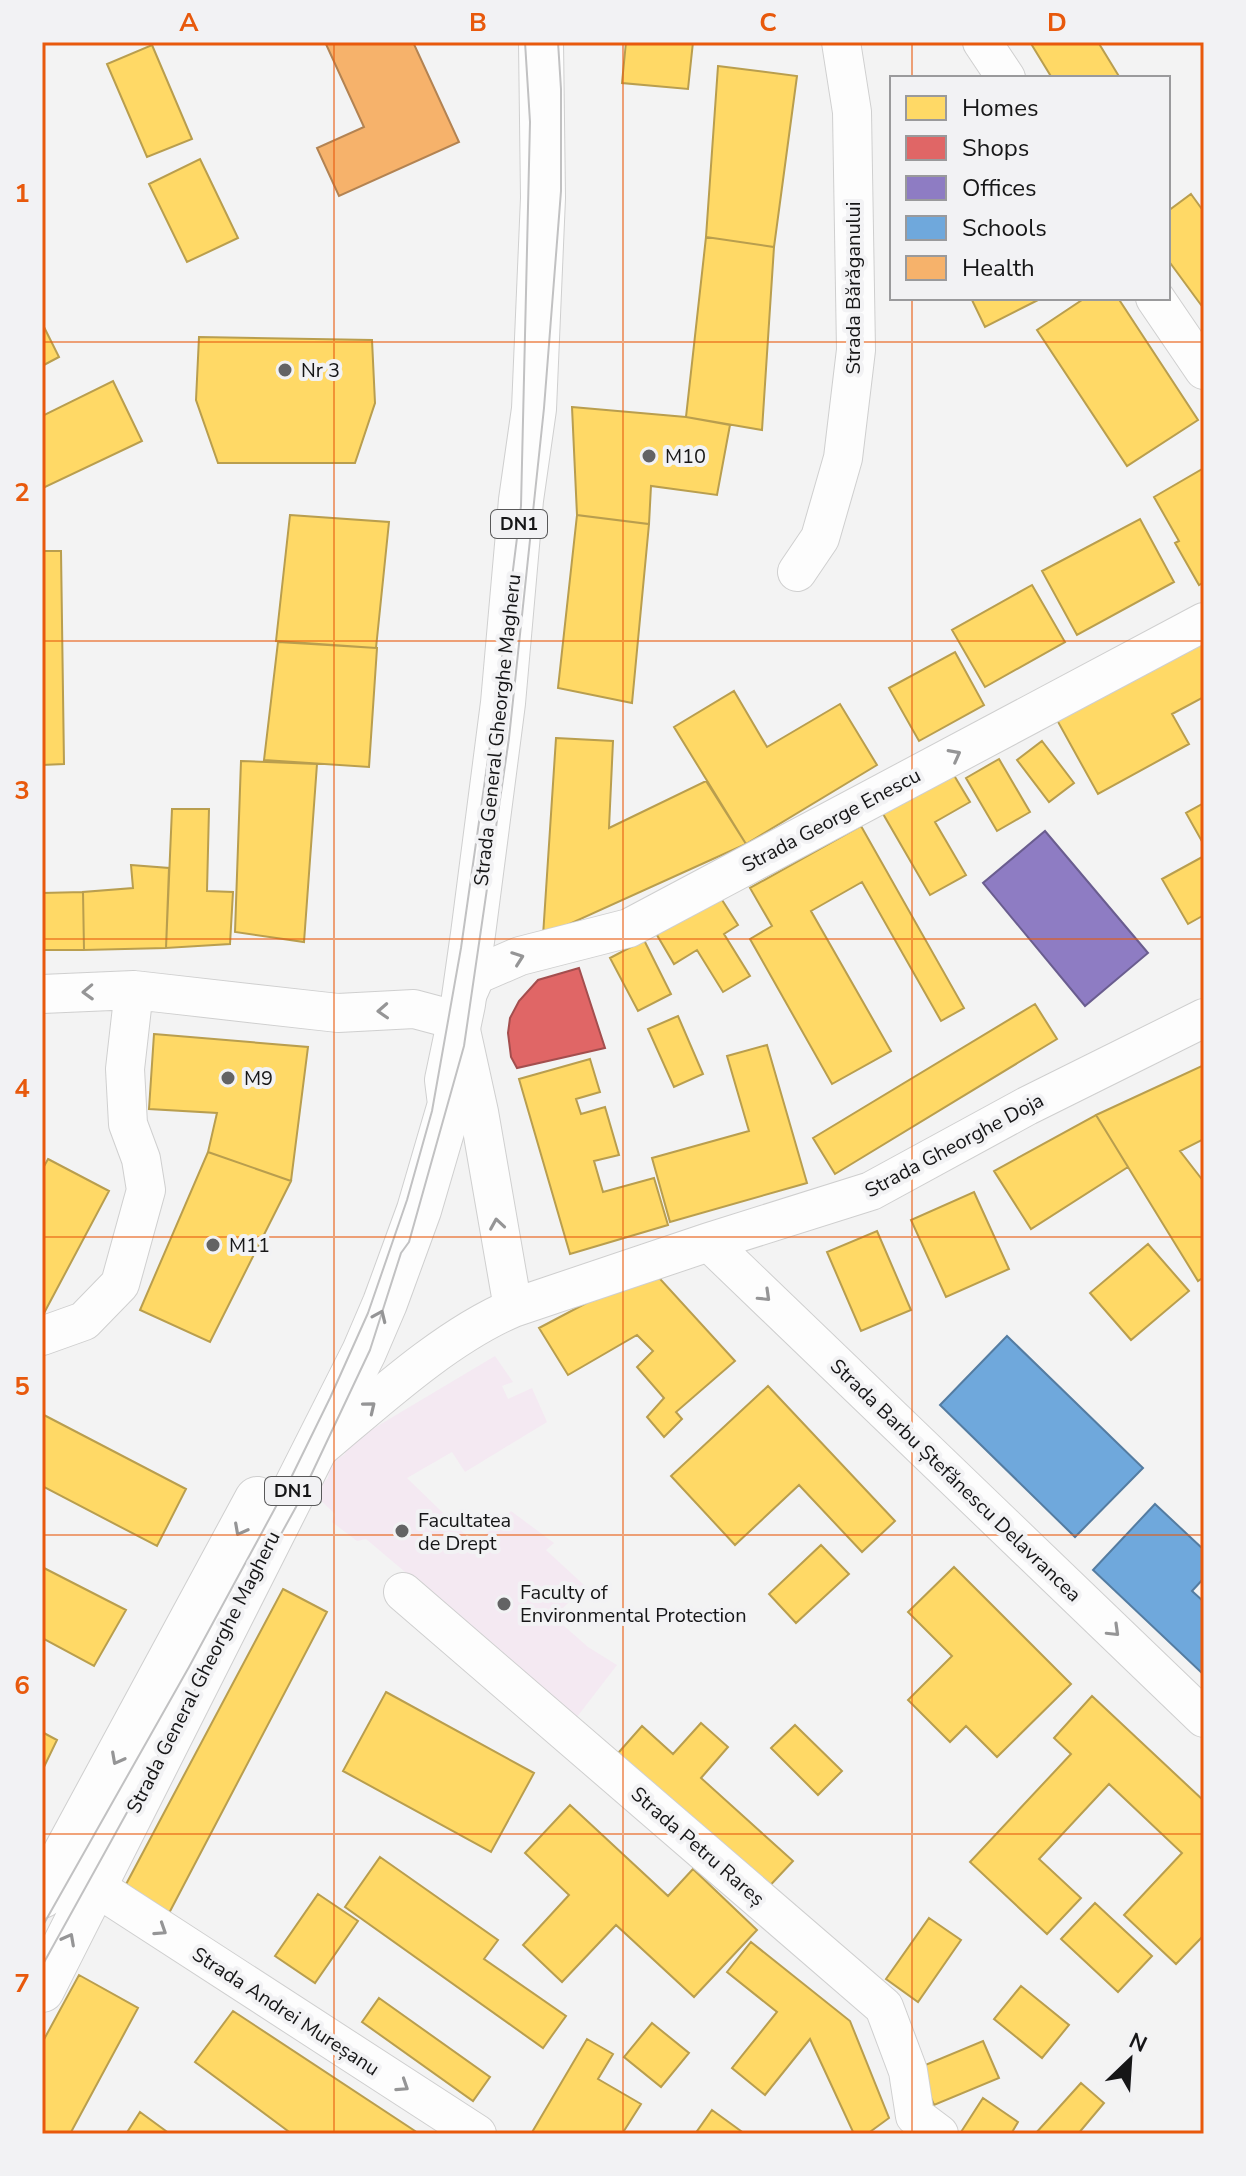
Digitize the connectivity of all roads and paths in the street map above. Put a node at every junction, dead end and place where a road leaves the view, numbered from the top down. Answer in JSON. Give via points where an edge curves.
{"nodes":[{"id":1,"x":541,"y":42,"type":"edge"},
{"id":2,"x":841,"y":42,"type":"edge"},
{"id":3,"x":982,"y":42,"type":"edge"},
{"id":4,"x":1005,"y":76,"type":"edge"},
{"id":5,"x":1156,"y":300,"type":"edge"},
{"id":6,"x":1204,"y":370,"type":"edge"},
{"id":7,"x":797,"y":572,"type":"dead end"},
{"id":8,"x":1204,"y":622,"type":"edge"},
{"id":9,"x":134,"y":990,"type":"junction"},
{"id":10,"x":42,"y":994,"type":"edge"},
{"id":11,"x":461,"y":1012,"type":"junction"},
{"id":12,"x":1204,"y":1018,"type":"edge"},
{"id":13,"x":447,"y":1080,"type":"junction"},
{"id":14,"x":709,"y":1242,"type":"junction"},
{"id":15,"x":513,"y":1308,"type":"junction"},
{"id":16,"x":42,"y":1336,"type":"edge"},
{"id":17,"x":310,"y":1456,"type":"junction"},
{"id":18,"x":403,"y":1592,"type":"dead end"},
{"id":19,"x":1204,"y":1718,"type":"edge"},
{"id":20,"x":48,"y":1872,"type":"edge"},
{"id":21,"x":96,"y":1887,"type":"junction"},
{"id":22,"x":42,"y":1990,"type":"edge"},
{"id":23,"x":918,"y":2128,"type":"edge"},
{"id":24,"x":477,"y":2134,"type":"edge"}],
"edges":[{"from":1,"to":11,"type":"main road","name":"Strada General Gheorghe Magheru","number":"DN1","via":[[543,198],[534,409],[503,703]]},
{"from":2,"to":7,"type":"street","name":"Strada Bărăganului","via":[[852,112],[856,350],[843,458],[820,538]]},
{"from":3,"to":4,"type":"street"},
{"from":5,"to":6,"type":"street"},
{"from":11,"to":8,"type":"street","name":"Strada George Enescu","one_way":true,"via":[[476,975],[520,956],[629,928]]},
{"from":9,"to":10,"type":"street","one_way":true},
{"from":11,"to":9,"type":"street","one_way":true,"via":[[338,1013]]},
{"from":9,"to":16,"type":"street","via":[[125,1069],[128,1124],[146,1190],[120,1284],[84,1321]]},
{"from":11,"to":13,"type":"main road","name":"Strada General Gheorghe Magheru","number":"DN1"},
{"from":15,"to":11,"type":"street","one_way":true},
{"from":12,"to":14,"type":"street","name":"Strada Gheorghe Doja","via":[[871,1191]]},
{"from":17,"to":13,"type":"main road","name":"Strada General Gheorghe Magheru","number":"DN1","one_way":true,"via":[[364,1352],[419,1210],[450,1104]]},
{"from":13,"to":20,"type":"main road","name":"Strada General Gheorghe Magheru","number":"DN1","one_way":true,"via":[[421,1112],[380,1235],[321,1378]]},
{"from":14,"to":15,"type":"street","name":"Strada Gheorghe Doja"},
{"from":14,"to":19,"type":"street","name":"Strada Barbu Ștefănescu Delavrancea","one_way":true},
{"from":17,"to":15,"type":"street","name":"Strada Gheorghe Doja","one_way":true,"via":[[459,1336]]},
{"from":17,"to":21,"type":"main road","name":"Strada General Gheorghe Magheru","number":"DN1"},
{"from":18,"to":23,"type":"street","name":"Strada Petru Rareș","via":[[884,2007],[908,2071]]},
{"from":22,"to":21,"type":"main road","name":"Strada General Gheorghe Magheru","number":"DN1","one_way":true},
{"from":21,"to":24,"type":"street","name":"Strada Andrei Mureșanu","one_way":true}]}
